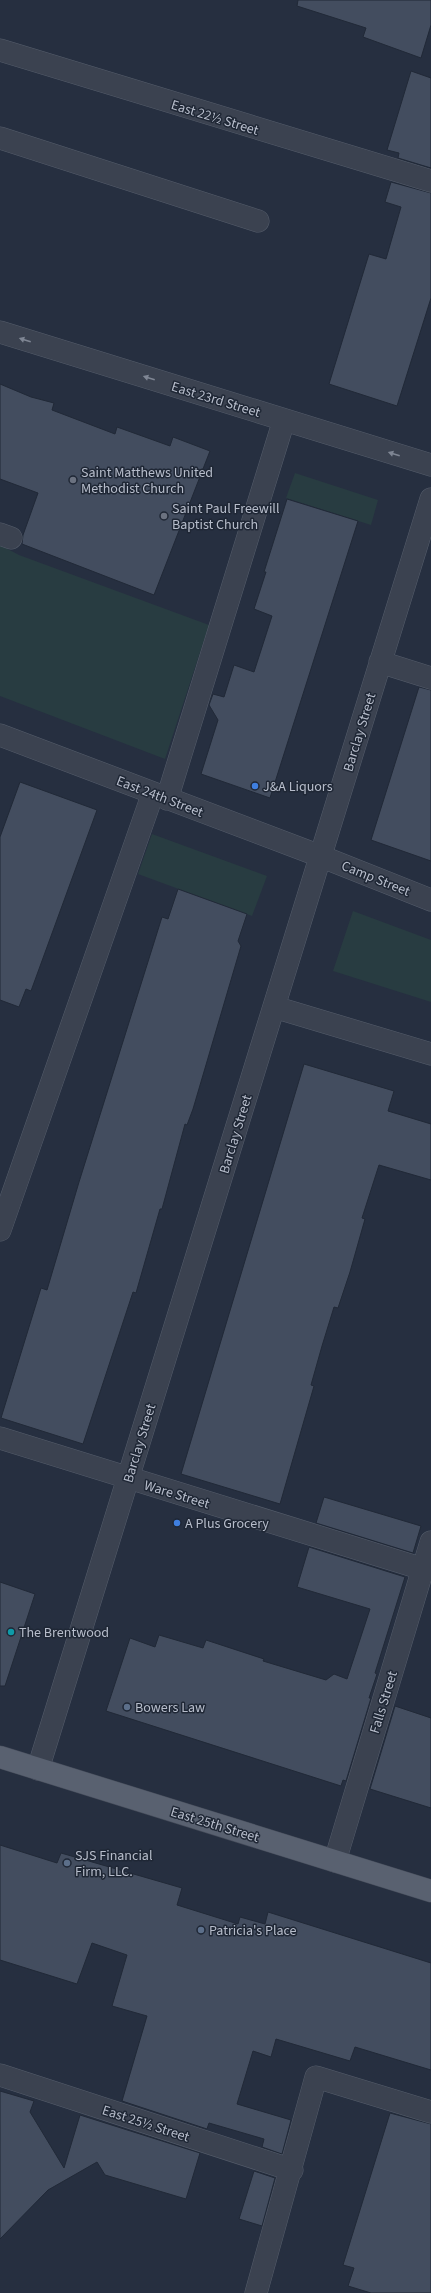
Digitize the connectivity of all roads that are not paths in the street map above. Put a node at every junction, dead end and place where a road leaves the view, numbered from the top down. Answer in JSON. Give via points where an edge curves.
{"nodes":[{"id":1,"x":0,"y":50,"type":"edge"},
{"id":2,"x":0,"y":138,"type":"edge"},
{"id":3,"x":431,"y":181,"type":"edge"},
{"id":4,"x":258,"y":221,"type":"dead end"},
{"id":5,"x":0,"y":332,"type":"edge"},
{"id":6,"x":284,"y":420,"type":"junction"},
{"id":7,"x":431,"y":465,"type":"edge"},
{"id":8,"x":431,"y":499,"type":"edge"},
{"id":9,"x":380,"y":662,"type":"junction"},
{"id":10,"x":431,"y":678,"type":"edge"},
{"id":11,"x":0,"y":735,"type":"edge"},
{"id":12,"x":160,"y":796,"type":"junction"},
{"id":13,"x":320,"y":856,"type":"junction"},
{"id":14,"x":431,"y":900,"type":"edge"},
{"id":15,"x":274,"y":1007,"type":"junction"},
{"id":16,"x":431,"y":1054,"type":"edge"},
{"id":17,"x":0,"y":1230,"type":"edge"},
{"id":18,"x":0,"y":1438,"type":"edge"},
{"id":19,"x":128,"y":1479,"type":"junction"},
{"id":20,"x":431,"y":1544,"type":"edge"},
{"id":21,"x":423,"y":1569,"type":"junction"},
{"id":22,"x":0,"y":1757,"type":"edge"},
{"id":23,"x":38,"y":1769,"type":"junction"},
{"id":24,"x":335,"y":1861,"type":"junction"},
{"id":25,"x":431,"y":1891,"type":"edge"},
{"id":26,"x":0,"y":2075,"type":"edge"},
{"id":27,"x":431,"y":2112,"type":"edge"},
{"id":28,"x":292,"y":2170,"type":"junction"},
{"id":29,"x":256,"y":2293,"type":"edge"}],
"edges":[{"from":1,"to":3,"type":"street","name":"East 22½ Street"},
{"from":2,"to":4,"type":"street"},
{"from":6,"to":5,"type":"street","name":"East 23rd Street","one_way":true},
{"from":7,"to":6,"type":"street","name":"East 23rd Street","one_way":true},
{"from":6,"to":12,"type":"street"},
{"from":8,"to":9,"type":"street","name":"Barclay Street"},
{"from":9,"to":10,"type":"street"},
{"from":9,"to":13,"type":"street","name":"Barclay Street"},
{"from":11,"to":12,"type":"street","name":"East 24th Street"},
{"from":12,"to":13,"type":"street","name":"East 24th Street"},
{"from":12,"to":17,"type":"street"},
{"from":13,"to":14,"type":"street","name":"Camp Street"},
{"from":13,"to":15,"type":"street","name":"Barclay Street"},
{"from":15,"to":16,"type":"street"},
{"from":15,"to":19,"type":"street","name":"Barclay Street"},
{"from":18,"to":19,"type":"street","name":"Ware Street"},
{"from":19,"to":21,"type":"street","name":"Ware Street"},
{"from":19,"to":23,"type":"street","name":"Barclay Street"},
{"from":20,"to":21,"type":"street","name":"Falls Street"},
{"from":21,"to":24,"type":"street","name":"Falls Street"},
{"from":22,"to":23,"type":"main road","name":"East 25th Street"},
{"from":23,"to":24,"type":"main road","name":"East 25th Street"},
{"from":24,"to":25,"type":"main road","name":"East 25th Street"},
{"from":26,"to":28,"type":"street","name":"East 25½ Street"},
{"from":27,"to":28,"type":"street","via":[[316,2077]]},
{"from":28,"to":29,"type":"street"}]}
